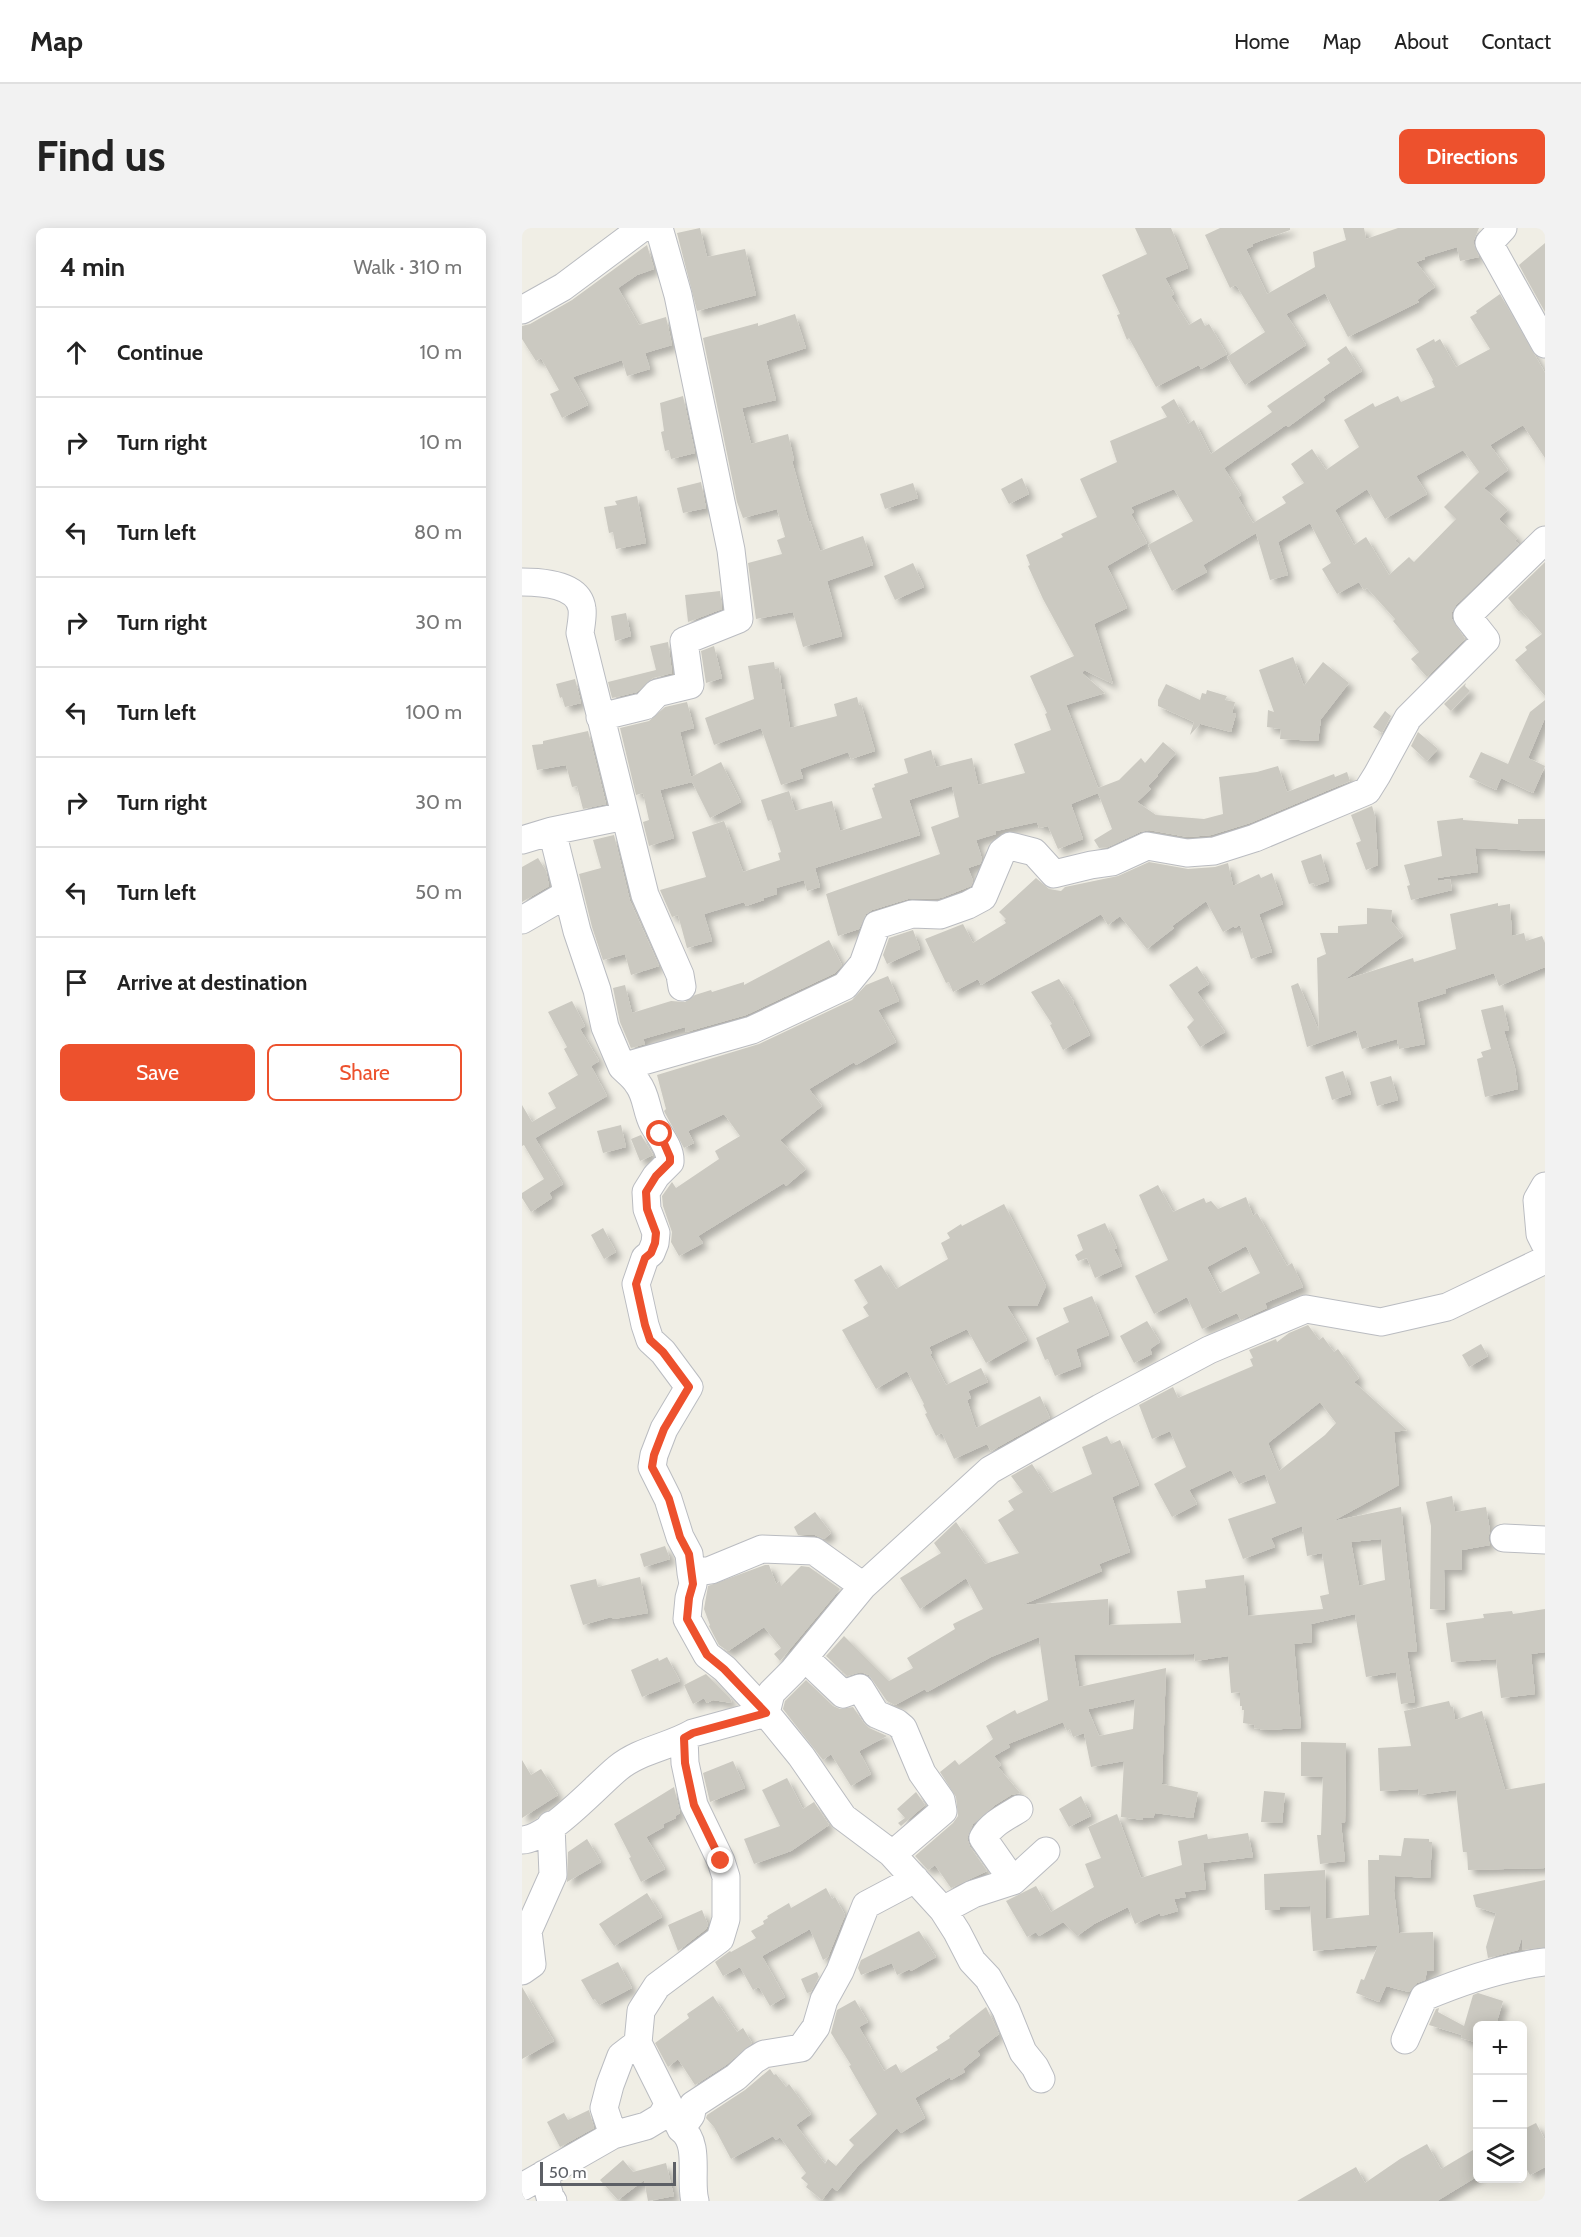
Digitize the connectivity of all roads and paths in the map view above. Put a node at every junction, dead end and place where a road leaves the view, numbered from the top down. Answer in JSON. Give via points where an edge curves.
{"nodes":[{"id":1,"x":642,"y":228,"type":"edge"},
{"id":2,"x":659,"y":228,"type":"edge"},
{"id":3,"x":1503,"y":228,"type":"edge"},
{"id":4,"x":522,"y":310,"type":"edge"},
{"id":5,"x":1545,"y":344,"type":"edge"},
{"id":6,"x":1545,"y":540,"type":"edge"},
{"id":7,"x":522,"y":582,"type":"edge"},
{"id":8,"x":600,"y":717,"type":"junction"},
{"id":9,"x":625,"y":816,"type":"junction"},
{"id":10,"x":552,"y":831,"type":"junction"},
{"id":11,"x":522,"y":840,"type":"edge"},
{"id":12,"x":567,"y":894,"type":"junction"},
{"id":13,"x":522,"y":920,"type":"edge"},
{"id":14,"x":682,"y":987,"type":"dead end"},
{"id":15,"x":622,"y":1067,"type":"junction"},
{"id":16,"x":1545,"y":1186,"type":"edge"},
{"id":17,"x":1545,"y":1245,"type":"edge"},
{"id":18,"x":1545,"y":1260,"type":"edge"},
{"id":19,"x":1504,"y":1538,"type":"dead end"},
{"id":20,"x":1545,"y":1540,"type":"edge"},
{"id":21,"x":691,"y":1573,"type":"junction"},
{"id":22,"x":863,"y":1586,"type":"junction"},
{"id":23,"x":805,"y":1658,"type":"junction"},
{"id":24,"x":766,"y":1713,"type":"junction"},
{"id":25,"x":684,"y":1738,"type":"junction"},
{"id":26,"x":1019,"y":1809,"type":"dead end"},
{"id":27,"x":551,"y":1825,"type":"junction"},
{"id":28,"x":522,"y":1839,"type":"edge"},
{"id":29,"x":1046,"y":1851,"type":"dead end"},
{"id":30,"x":891,"y":1853,"type":"junction"},
{"id":31,"x":915,"y":1879,"type":"junction"},
{"id":32,"x":1012,"y":1881,"type":"junction"},
{"id":33,"x":943,"y":1910,"type":"junction"},
{"id":34,"x":1545,"y":1962,"type":"edge"},
{"id":35,"x":522,"y":1971,"type":"edge"},
{"id":36,"x":1405,"y":2040,"type":"dead end"},
{"id":37,"x":638,"y":2043,"type":"junction"},
{"id":38,"x":1041,"y":2079,"type":"dead end"},
{"id":39,"x":668,"y":2105,"type":"junction"},
{"id":40,"x":681,"y":2129,"type":"junction"},
{"id":41,"x":613,"y":2135,"type":"junction"},
{"id":42,"x":533,"y":2180,"type":"edge"},
{"id":43,"x":694,"y":2200,"type":"edge"},
{"id":44,"x":553,"y":2201,"type":"edge"}],
"edges":[{"from":1,"to":4,"type":"street","via":[[563,287]]},
{"from":2,"to":8,"type":"street","via":[[678,295],[731,550],[739,619],[684,641],[690,685],[657,693],[645,706]]},
{"from":3,"to":5,"type":"street","via":[[1489,243]]},
{"from":6,"to":15,"type":"street","via":[[1467,616],[1486,640],[1408,718],[1366,791],[1214,851],[1187,853],[1147,846],[1112,862],[1054,874],[1034,852],[1011,846],[1002,852],[983,897],[940,915],[912,914],[877,925],[863,964],[845,986],[752,1030]]},
{"from":7,"to":8,"type":"street","via":[[556,586],[579,600],[583,610],[579,633]]},
{"from":8,"to":9,"type":"street"},
{"from":9,"to":10,"type":"street"},
{"from":9,"to":14,"type":"street","via":[[645,895]]},
{"from":10,"to":11,"type":"street"},
{"from":10,"to":12,"type":"street"},
{"from":12,"to":13,"type":"street"},
{"from":12,"to":15,"type":"street","via":[[605,1027]]},
{"from":15,"to":21,"type":"street","via":[[638,1082],[670,1157],[646,1192],[655,1243],[636,1284],[650,1340],[689,1387],[664,1429],[652,1467],[669,1499],[689,1554]]},
{"from":16,"to":17,"type":"street","via":[[1537,1200]]},
{"from":18,"to":22,"type":"street","via":[[1447,1306],[1381,1322],[1306,1309],[1209,1350],[990,1470]]},
{"from":19,"to":20,"type":"street"},
{"from":21,"to":22,"type":"street","via":[[711,1570],[762,1549],[814,1551]]},
{"from":21,"to":24,"type":"street","via":[[687,1619],[707,1655]]},
{"from":22,"to":23,"type":"street"},
{"from":23,"to":24,"type":"street","via":[[771,1693]]},
{"from":23,"to":30,"type":"street","via":[[843,1694],[860,1688],[876,1714],[903,1728],[922,1773],[941,1800],[943,1811]]},
{"from":24,"to":25,"type":"street"},
{"from":24,"to":30,"type":"street","via":[[843,1817]]},
{"from":25,"to":27,"type":"street","via":[[643,1752],[619,1767]]},
{"from":25,"to":37,"type":"street","via":[[694,1805],[726,1877],[726,1919],[720,1939],[657,1986],[641,2011]]},
{"from":26,"to":32,"type":"street","via":[[998,1822],[983,1838]]},
{"from":27,"to":28,"type":"street","via":[[540,1835]]},
{"from":27,"to":35,"type":"street","via":[[553,1875],[528,1931],[532,1964]]},
{"from":29,"to":32,"type":"street"},
{"from":30,"to":31,"type":"street"},
{"from":31,"to":33,"type":"street"},
{"from":31,"to":40,"type":"street","via":[[866,1905],[816,2027],[801,2048],[764,2054],[754,2060],[693,2105]]},
{"from":32,"to":33,"type":"street","via":[[973,1894]]},
{"from":33,"to":38,"type":"street","via":[[972,1961],[988,1978],[1023,2052]]},
{"from":34,"to":36,"type":"street","via":[[1462,1981],[1424,1997]]},
{"from":37,"to":39,"type":"street"},
{"from":37,"to":41,"type":"street","via":[[621,2056],[610,2085],[604,2108]]},
{"from":39,"to":40,"type":"street"},
{"from":39,"to":41,"type":"street","via":[[661,2117],[646,2126]]},
{"from":40,"to":43,"type":"street","via":[[691,2148]]},
{"from":41,"to":42,"type":"street"},
{"from":42,"to":44,"type":"street"}]}
